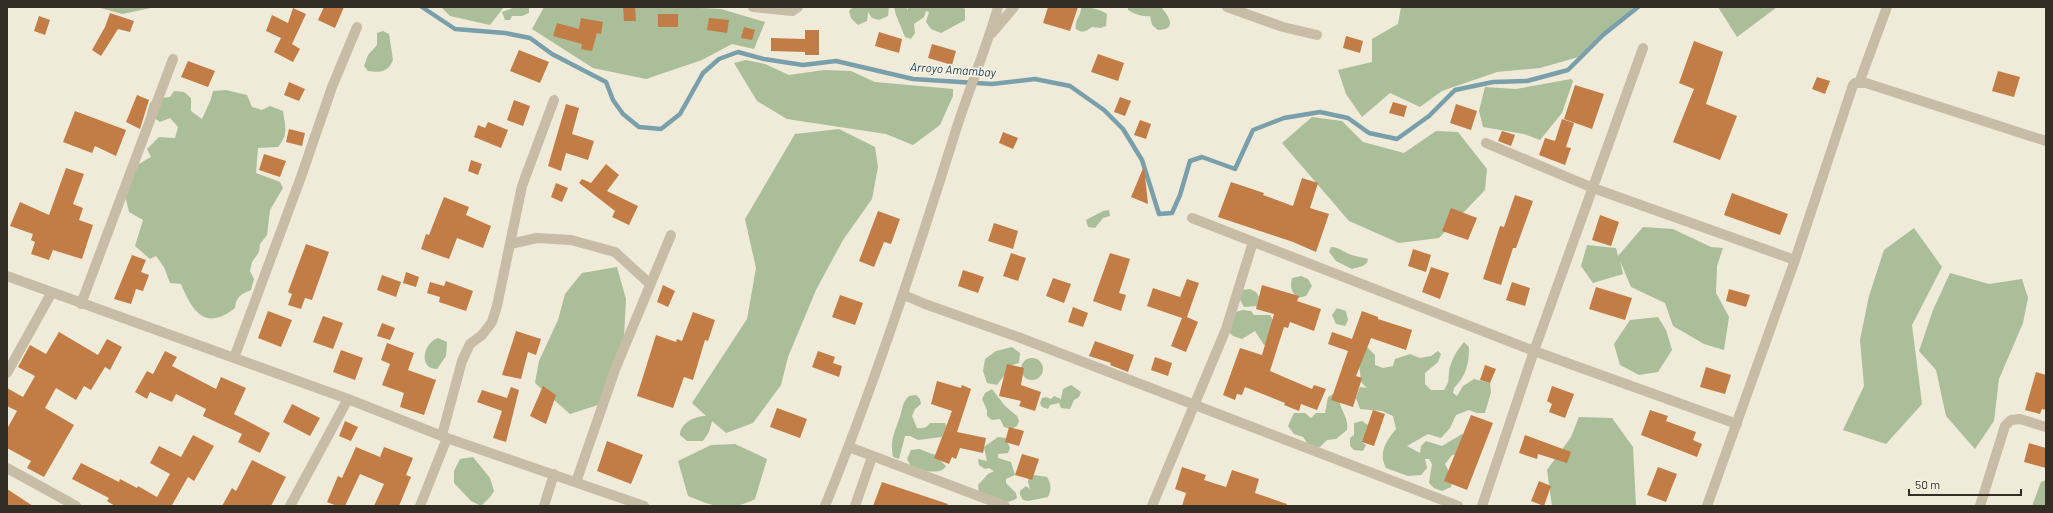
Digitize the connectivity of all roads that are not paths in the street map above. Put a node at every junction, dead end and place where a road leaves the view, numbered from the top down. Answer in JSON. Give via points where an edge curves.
{"nodes":[{"id":1,"x":753,"y":7,"type":"edge"},
{"id":2,"x":798,"y":7,"type":"edge"},
{"id":3,"x":998,"y":7,"type":"edge"},
{"id":4,"x":1014,"y":7,"type":"edge"},
{"id":5,"x":1227,"y":7,"type":"edge"},
{"id":6,"x":1887,"y":7,"type":"edge"},
{"id":7,"x":358,"y":27,"type":"dead end"},
{"id":8,"x":990,"y":34,"type":"junction"},
{"id":9,"x":1317,"y":34,"type":"dead end"},
{"id":10,"x":1643,"y":48,"type":"dead end"},
{"id":11,"x":173,"y":60,"type":"dead end"},
{"id":12,"x":1859,"y":83,"type":"junction"},
{"id":13,"x":554,"y":100,"type":"dead end"},
{"id":14,"x":2046,"y":141,"type":"edge"},
{"id":15,"x":1486,"y":143,"type":"dead end"},
{"id":16,"x":1593,"y":188,"type":"junction"},
{"id":17,"x":1192,"y":218,"type":"dead end"},
{"id":18,"x":671,"y":235,"type":"dead end"},
{"id":19,"x":1252,"y":242,"type":"junction"},
{"id":20,"x":510,"y":244,"type":"junction"},
{"id":21,"x":1795,"y":260,"type":"junction"},
{"id":22,"x":7,"y":276,"type":"edge"},
{"id":23,"x":650,"y":284,"type":"junction"},
{"id":24,"x":52,"y":292,"type":"junction"},
{"id":25,"x":904,"y":295,"type":"junction"},
{"id":26,"x":81,"y":304,"type":"junction"},
{"id":27,"x":1534,"y":351,"type":"junction"},
{"id":28,"x":234,"y":358,"type":"junction"},
{"id":29,"x":7,"y":373,"type":"edge"},
{"id":30,"x":348,"y":399,"type":"junction"},
{"id":31,"x":1194,"y":404,"type":"junction"},
{"id":32,"x":1737,"y":424,"type":"junction"},
{"id":33,"x":2046,"y":427,"type":"edge"},
{"id":34,"x":444,"y":436,"type":"junction"},
{"id":35,"x":849,"y":447,"type":"junction"},
{"id":36,"x":872,"y":457,"type":"junction"},
{"id":37,"x":7,"y":468,"type":"edge"},
{"id":38,"x":554,"y":474,"type":"junction"},
{"id":39,"x":576,"y":482,"type":"junction"},
{"id":40,"x":1442,"y":504,"type":"edge"},
{"id":41,"x":76,"y":506,"type":"edge"},
{"id":42,"x":290,"y":506,"type":"edge"},
{"id":43,"x":420,"y":506,"type":"edge"},
{"id":44,"x":544,"y":506,"type":"edge"},
{"id":45,"x":644,"y":506,"type":"edge"},
{"id":46,"x":825,"y":506,"type":"edge"},
{"id":47,"x":855,"y":506,"type":"edge"},
{"id":48,"x":1005,"y":506,"type":"edge"},
{"id":49,"x":1152,"y":506,"type":"edge"},
{"id":50,"x":1458,"y":506,"type":"edge"},
{"id":51,"x":1482,"y":506,"type":"edge"},
{"id":52,"x":1707,"y":506,"type":"edge"},
{"id":53,"x":1980,"y":506,"type":"edge"}],
"edges":[{"from":1,"to":2,"type":"street","via":[[792,11]]},
{"from":3,"to":8,"type":"street"},
{"from":4,"to":8,"type":"street"},
{"from":5,"to":9,"type":"street","via":[[1283,27]]},
{"from":6,"to":12,"type":"street"},
{"from":7,"to":28,"type":"street","via":[[332,87]]},
{"from":8,"to":25,"type":"street","via":[[968,92]]},
{"from":10,"to":16,"type":"street"},
{"from":11,"to":26,"type":"street"},
{"from":12,"to":14,"type":"street"},
{"from":12,"to":21,"type":"street","via":[[1855,83],[1851,88]]},
{"from":13,"to":20,"type":"street","via":[[522,186]]},
{"from":15,"to":16,"type":"street"},
{"from":16,"to":21,"type":"street"},
{"from":16,"to":27,"type":"street"},
{"from":17,"to":19,"type":"street"},
{"from":18,"to":23,"type":"street"},
{"from":19,"to":27,"type":"street"},
{"from":19,"to":31,"type":"street","via":[[1226,329]]},
{"from":20,"to":23,"type":"street","via":[[537,238],[570,240],[615,252]]},
{"from":20,"to":34,"type":"street","via":[[492,322],[482,335],[470,344],[462,361]]},
{"from":21,"to":32,"type":"street"},
{"from":22,"to":24,"type":"street"},
{"from":23,"to":39,"type":"street","via":[[616,367]]},
{"from":24,"to":26,"type":"street"},
{"from":24,"to":29,"type":"street"},
{"from":25,"to":31,"type":"street"},
{"from":25,"to":35,"type":"street"},
{"from":26,"to":28,"type":"street"},
{"from":27,"to":32,"type":"street"},
{"from":27,"to":51,"type":"street"},
{"from":28,"to":30,"type":"street"},
{"from":30,"to":34,"type":"street"},
{"from":30,"to":42,"type":"street"},
{"from":31,"to":40,"type":"street"},
{"from":31,"to":49,"type":"street"},
{"from":32,"to":52,"type":"street"},
{"from":33,"to":53,"type":"street","via":[[2020,419],[2011,420],[2005,426]]},
{"from":34,"to":38,"type":"street"},
{"from":34,"to":43,"type":"street"},
{"from":35,"to":36,"type":"street"},
{"from":35,"to":46,"type":"street"},
{"from":36,"to":47,"type":"street"},
{"from":36,"to":48,"type":"street"},
{"from":37,"to":41,"type":"street"},
{"from":38,"to":39,"type":"street"},
{"from":38,"to":44,"type":"street"},
{"from":39,"to":45,"type":"street"},
{"from":40,"to":50,"type":"street"}]}
